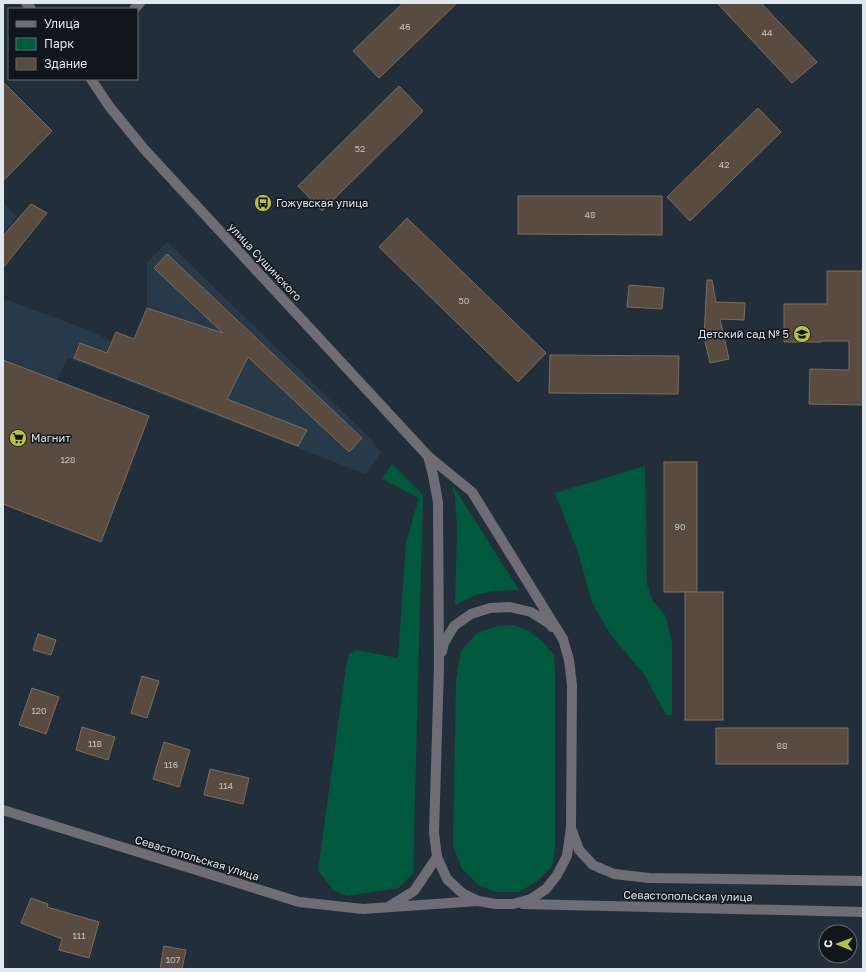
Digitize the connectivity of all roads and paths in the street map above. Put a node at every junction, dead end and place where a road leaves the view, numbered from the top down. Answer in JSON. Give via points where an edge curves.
{"nodes":[{"id":1,"x":92,"y":80,"type":"edge"},
{"id":2,"x":428,"y":456,"type":"junction"},
{"id":3,"x":563,"y":639,"type":"junction"},
{"id":4,"x":439,"y":667,"type":"junction"},
{"id":5,"x":3,"y":810,"type":"edge"},
{"id":6,"x":571,"y":828,"type":"junction"},
{"id":7,"x":436,"y":857,"type":"junction"},
{"id":8,"x":863,"y":881,"type":"edge"},
{"id":9,"x":478,"y":901,"type":"junction"},
{"id":10,"x":513,"y":904,"type":"junction"},
{"id":11,"x":386,"y":908,"type":"junction"},
{"id":12,"x":863,"y":912,"type":"edge"}],
"edges":[{"from":1,"to":2,"type":"street","name":"улица Сущинского","via":[[108,106],[144,149]]},
{"from":2,"to":3,"type":"street","name":"улица Сущинского","via":[[472,492]]},
{"from":2,"to":4,"type":"street","via":[[438,502]]},
{"from":3,"to":4,"type":"street","via":[[550,624],[531,612],[510,607],[490,608],[471,614],[454,626],[444,642]]},
{"from":3,"to":6,"type":"street","via":[[572,685]]},
{"from":4,"to":7,"type":"street","via":[[434,833]]},
{"from":5,"to":11,"type":"street","name":"Севастопольская улица","via":[[299,902],[363,909]]},
{"from":6,"to":8,"type":"street","name":"Севастопольская улица","via":[[579,850],[593,865],[614,874],[649,878]]},
{"from":6,"to":10,"type":"street","via":[[566,856],[557,876],[546,889]]},
{"from":7,"to":9,"type":"street","via":[[447,879],[462,893]]},
{"from":7,"to":11,"type":"street","via":[[414,891]]},
{"from":9,"to":10,"type":"street","name":"Севастопольская улица"},
{"from":9,"to":11,"type":"street","name":"Севастопольская улица"},
{"from":10,"to":12,"type":"street","name":"Севастопольская улица"}]}
